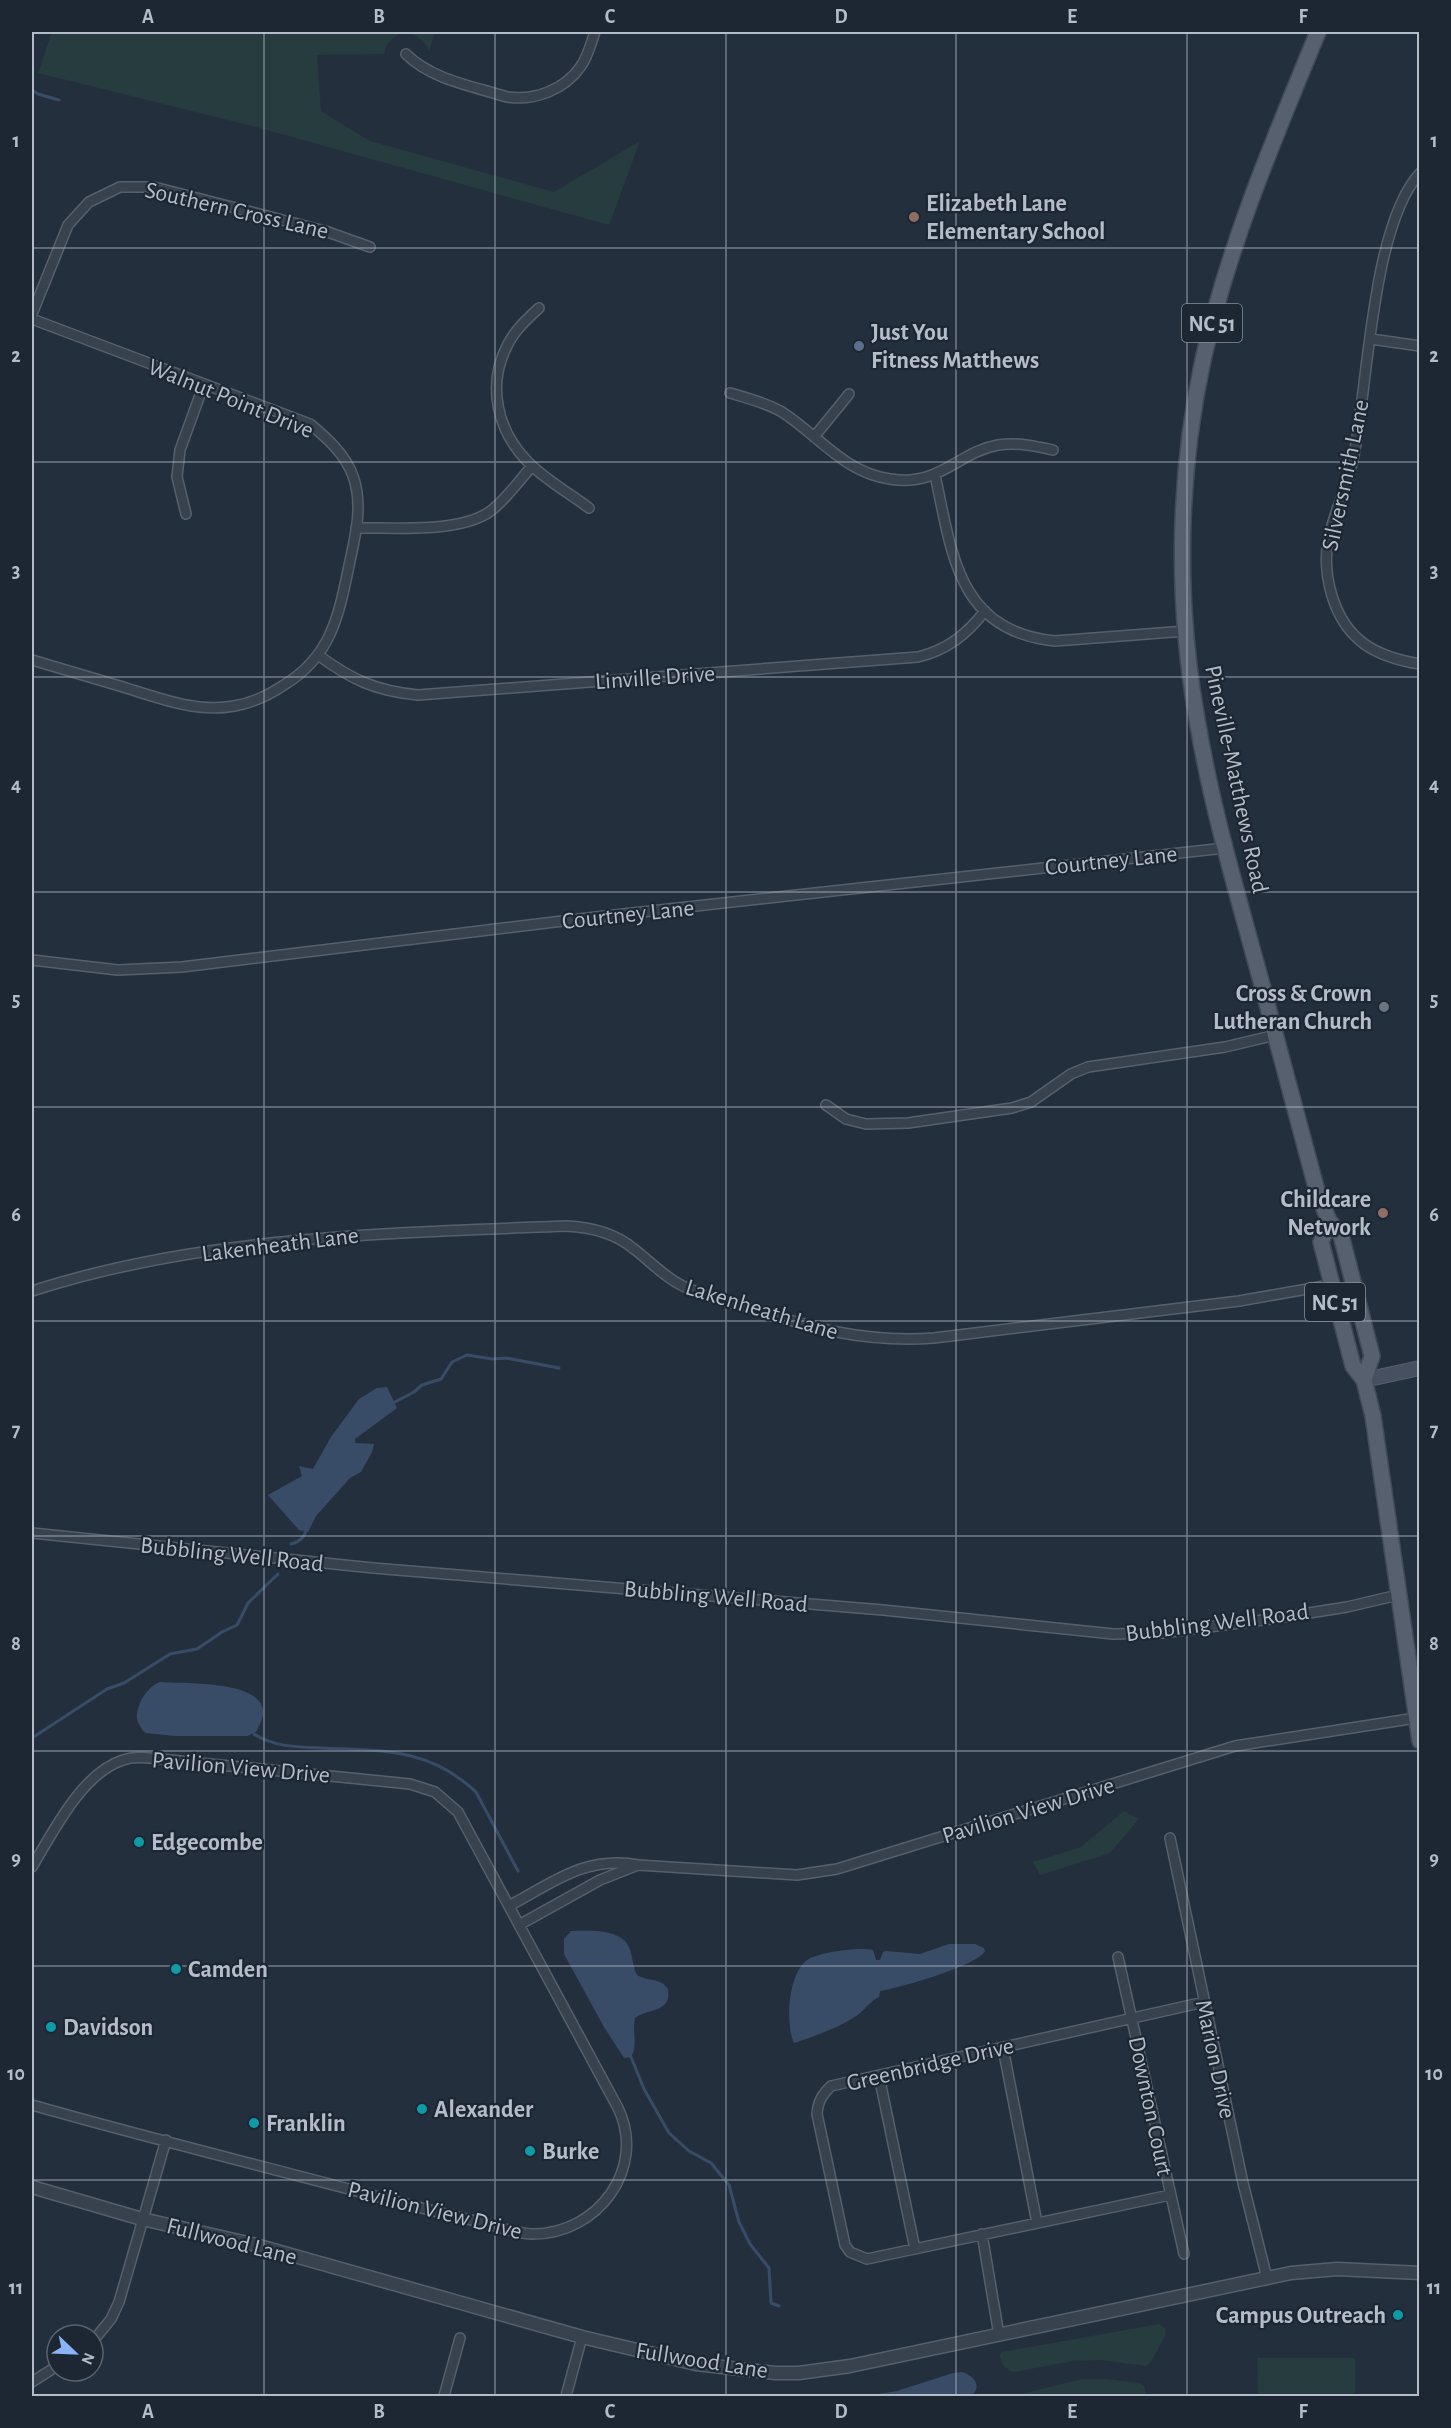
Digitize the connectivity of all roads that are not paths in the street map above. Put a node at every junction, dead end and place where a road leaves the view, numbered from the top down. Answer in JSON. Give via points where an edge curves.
{"nodes":[{"id":1,"x":595,"y":32,"type":"edge"},
{"id":2,"x":1318,"y":32,"type":"edge"},
{"id":3,"x":406,"y":54,"type":"dead end"},
{"id":4,"x":1419,"y":173,"type":"edge"},
{"id":5,"x":370,"y":247,"type":"dead end"},
{"id":6,"x":539,"y":308,"type":"dead end"},
{"id":7,"x":32,"y":317,"type":"edge"},
{"id":8,"x":1371,"y":339,"type":"junction"},
{"id":9,"x":1419,"y":346,"type":"edge"},
{"id":10,"x":204,"y":384,"type":"junction"},
{"id":11,"x":730,"y":393,"type":"dead end"},
{"id":12,"x":849,"y":394,"type":"dead end"},
{"id":13,"x":814,"y":437,"type":"junction"},
{"id":14,"x":1053,"y":450,"type":"dead end"},
{"id":15,"x":532,"y":466,"type":"junction"},
{"id":16,"x":935,"y":475,"type":"junction"},
{"id":17,"x":589,"y":508,"type":"dead end"},
{"id":18,"x":186,"y":514,"type":"dead end"},
{"id":19,"x":356,"y":528,"type":"junction"},
{"id":20,"x":985,"y":612,"type":"junction"},
{"id":21,"x":1186,"y":631,"type":"junction"},
{"id":22,"x":318,"y":655,"type":"junction"},
{"id":23,"x":32,"y":660,"type":"edge"},
{"id":24,"x":1419,"y":664,"type":"edge"},
{"id":25,"x":1224,"y":848,"type":"junction"},
{"id":26,"x":32,"y":960,"type":"edge"},
{"id":27,"x":1276,"y":1035,"type":"junction"},
{"id":28,"x":826,"y":1106,"type":"dead end"},
{"id":29,"x":1329,"y":1221,"type":"junction"},
{"id":30,"x":1330,"y":1285,"type":"junction"},
{"id":31,"x":32,"y":1291,"type":"edge"},
{"id":32,"x":1419,"y":1368,"type":"edge"},
{"id":33,"x":1364,"y":1380,"type":"junction"},
{"id":34,"x":32,"y":1533,"type":"edge"},
{"id":35,"x":1398,"y":1595,"type":"junction"},
{"id":36,"x":1416,"y":1718,"type":"junction"},
{"id":37,"x":1419,"y":1741,"type":"edge"},
{"id":38,"x":1170,"y":1838,"type":"dead end"},
{"id":39,"x":638,"y":1866,"type":"junction"},
{"id":40,"x":32,"y":1867,"type":"edge"},
{"id":41,"x":509,"y":1906,"type":"junction"},
{"id":42,"x":519,"y":1925,"type":"junction"},
{"id":43,"x":1118,"y":1957,"type":"dead end"},
{"id":44,"x":1204,"y":2002,"type":"junction"},
{"id":45,"x":1132,"y":2020,"type":"junction"},
{"id":46,"x":1003,"y":2048,"type":"junction"},
{"id":47,"x":879,"y":2076,"type":"junction"},
{"id":48,"x":32,"y":2105,"type":"edge"},
{"id":49,"x":166,"y":2140,"type":"junction"},
{"id":50,"x":32,"y":2187,"type":"edge"},
{"id":51,"x":1170,"y":2195,"type":"junction"},
{"id":52,"x":142,"y":2219,"type":"junction"},
{"id":53,"x":1037,"y":2223,"type":"junction"},
{"id":54,"x":982,"y":2234,"type":"junction"},
{"id":55,"x":915,"y":2249,"type":"junction"},
{"id":56,"x":1184,"y":2254,"type":"dead end"},
{"id":57,"x":1419,"y":2273,"type":"edge"},
{"id":58,"x":1267,"y":2278,"type":"junction"},
{"id":59,"x":105,"y":2326,"type":"edge"},
{"id":60,"x":999,"y":2335,"type":"junction"},
{"id":61,"x":582,"y":2337,"type":"junction"},
{"id":62,"x":460,"y":2338,"type":"dead end"},
{"id":63,"x":45,"y":2374,"type":"edge"},
{"id":64,"x":32,"y":2382,"type":"edge"},
{"id":65,"x":444,"y":2397,"type":"edge"},
{"id":66,"x":566,"y":2397,"type":"edge"}],
"edges":[{"from":1,"to":3,"type":"street","via":[[580,67],[568,80],[535,98],[507,97],[430,73]]},
{"from":2,"to":21,"type":"main road","name":"Pineville-Matthews Road","number":"NC 51","via":[[1244,217],[1203,363],[1185,493]]},
{"from":4,"to":8,"type":"street","name":"Silversmith Lane","via":[[1396,213]]},
{"from":5,"to":7,"type":"street","name":"Southern Cross Lane","via":[[326,231],[154,187],[120,187],[89,202],[68,225]]},
{"from":6,"to":15,"type":"street","via":[[507,346],[499,368],[496,402],[506,432]]},
{"from":7,"to":10,"type":"street","name":"Walnut Point Drive"},
{"from":8,"to":9,"type":"street"},
{"from":8,"to":24,"type":"street","name":"Silversmith Lane","via":[[1354,454],[1327,539],[1326,566],[1339,613],[1355,637],[1381,655]]},
{"from":10,"to":18,"type":"street","via":[[180,450],[177,477]]},
{"from":10,"to":19,"type":"street","name":"Walnut Point Drive","via":[[310,424],[326,437],[353,476],[358,507]]},
{"from":11,"to":13,"type":"street","via":[[779,410]]},
{"from":12,"to":13,"type":"street"},
{"from":13,"to":16,"type":"street","via":[[845,462],[870,475],[908,481]]},
{"from":14,"to":16,"type":"street","via":[[1026,444],[997,445]]},
{"from":15,"to":17,"type":"street"},
{"from":15,"to":19,"type":"street","via":[[505,498],[477,518],[437,526]]},
{"from":16,"to":20,"type":"street","via":[[955,564],[966,588]]},
{"from":19,"to":22,"type":"street","name":"Walnut Point Drive","via":[[338,614]]},
{"from":20,"to":21,"type":"street","via":[[1008,628],[1039,639]]},
{"from":20,"to":22,"type":"street","name":"Linville Drive","via":[[957,641],[918,657],[418,695],[365,684]]},
{"from":21,"to":25,"type":"main road","name":"Pineville-Matthews Road","number":"NC 51","via":[[1197,724]]},
{"from":22,"to":23,"type":"street","name":"Walnut Point Drive","via":[[277,690],[251,702],[224,708],[202,708],[167,700]]},
{"from":25,"to":26,"type":"street","name":"Courtney Lane","via":[[182,967],[118,970]]},
{"from":25,"to":27,"type":"main road","name":"Pineville-Matthews Road","number":"NC 51"},
{"from":27,"to":28,"type":"street","via":[[1225,1047],[1088,1067],[1031,1102],[1012,1108],[866,1124],[846,1119]]},
{"from":27,"to":29,"type":"main road","name":"Pineville-Matthews Road","number":"NC 51","via":[[1317,1191]]},
{"from":29,"to":30,"type":"main road","number":"NC 51","via":[[1321,1242]]},
{"from":29,"to":33,"type":"main road","name":"Pineville-Matthews Road","number":"NC 51","via":[[1341,1235],[1372,1356]]},
{"from":30,"to":31,"type":"street","name":"Lakenheath Lane","via":[[1239,1301],[890,1340],[811,1328],[694,1291],[663,1275],[622,1241],[592,1229],[566,1226],[362,1234],[284,1242],[90,1273]]},
{"from":30,"to":33,"type":"main road","number":"NC 51","via":[[1353,1366]]},
{"from":32,"to":33,"type":"main road"},
{"from":33,"to":35,"type":"main road","number":"NC 51","via":[[1373,1416]]},
{"from":34,"to":35,"type":"street","name":"Bubbling Well Road","via":[[373,1568],[883,1610],[1113,1634],[1162,1633],[1271,1619]]},
{"from":35,"to":36,"type":"main road","number":"NC 51"},
{"from":36,"to":37,"type":"main road","number":"NC 51"},
{"from":36,"to":39,"type":"street","name":"Pavilion View Drive","via":[[1235,1746],[837,1869],[797,1875]]},
{"from":38,"to":44,"type":"street","name":"Marion Drive"},
{"from":39,"to":41,"type":"street","name":"Pavilion View Drive","via":[[619,1862],[591,1866]]},
{"from":39,"to":42,"type":"street","name":"Pavilion View Drive","via":[[600,1880]]},
{"from":40,"to":41,"type":"street","name":"Pavilion View Drive","via":[[100,1771],[131,1758],[160,1759],[410,1784],[435,1792],[458,1812]]},
{"from":41,"to":42,"type":"street","name":"Pavilion View Drive"},
{"from":42,"to":49,"type":"street","name":"Pavilion View Drive","via":[[618,2108],[626,2133],[621,2178],[610,2195],[580,2220],[549,2231],[523,2233]]},
{"from":43,"to":45,"type":"street","name":"Downton Court"},
{"from":44,"to":45,"type":"street","name":"Greenbridge Drive"},
{"from":44,"to":58,"type":"street","name":"Marion Drive"},
{"from":45,"to":46,"type":"street","name":"Greenbridge Drive"},
{"from":45,"to":51,"type":"street","name":"Downton Court"},
{"from":46,"to":47,"type":"street","name":"Greenbridge Drive"},
{"from":46,"to":53,"type":"street"},
{"from":47,"to":55,"type":"street"},
{"from":47,"to":55,"type":"street","name":"Greenbridge Drive","via":[[831,2086],[818,2102],[817,2114],[845,2245],[850,2252],[867,2259]]},
{"from":48,"to":49,"type":"street","name":"Pavilion View Drive"},
{"from":49,"to":52,"type":"street"},
{"from":50,"to":52,"type":"street","name":"Fullwood Lane"},
{"from":51,"to":53,"type":"street","name":"Greenbridge Drive"},
{"from":51,"to":56,"type":"street","name":"Downton Court"},
{"from":52,"to":59,"type":"street","via":[[119,2302]]},
{"from":52,"to":61,"type":"street","name":"Fullwood Lane","via":[[252,2244]]},
{"from":53,"to":54,"type":"street","name":"Greenbridge Drive"},
{"from":54,"to":55,"type":"street","name":"Greenbridge Drive"},
{"from":54,"to":60,"type":"street"},
{"from":57,"to":58,"type":"street","name":"Fullwood Lane","via":[[1337,2269]]},
{"from":58,"to":60,"type":"street","name":"Fullwood Lane"},
{"from":60,"to":61,"type":"street","name":"Fullwood Lane","via":[[799,2373],[696,2364]]},
{"from":61,"to":66,"type":"street"},
{"from":62,"to":65,"type":"street"},
{"from":63,"to":64,"type":"street"}]}
